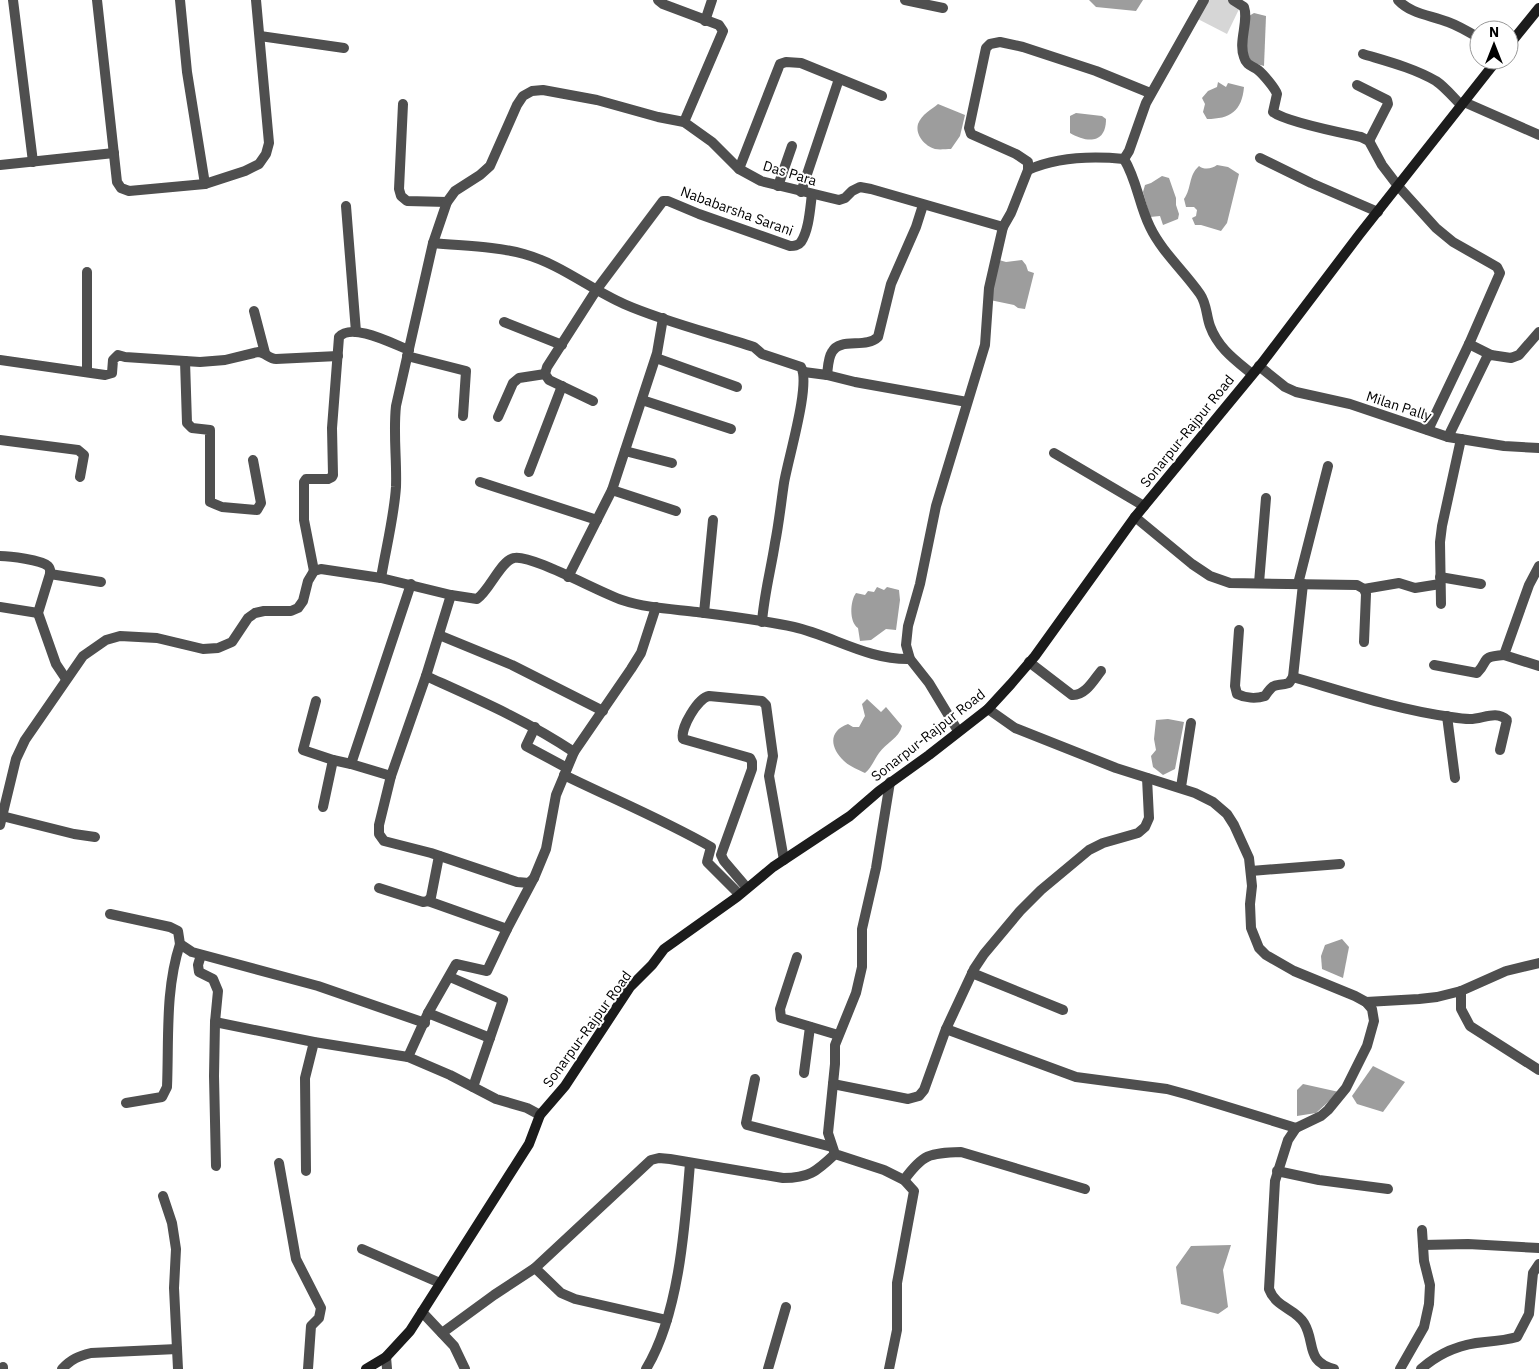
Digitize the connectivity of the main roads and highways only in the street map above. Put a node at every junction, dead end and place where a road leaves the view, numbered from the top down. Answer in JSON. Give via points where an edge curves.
{"nodes":[{"id":1,"x":1539,"y":8,"type":"edge"},
{"id":2,"x":1519,"y":33,"type":"edge"},
{"id":3,"x":1489,"y":70,"type":"edge"},
{"id":4,"x":366,"y":1369,"type":"edge"}],
"edges":[{"from":1,"to":2,"type":"main road"},
{"from":3,"to":4,"type":"main road","name":"Sonarpur-Rajpur Road","via":[[1255,370],[1135,516],[1030,662],[988,709],[850,816],[784,860],[664,949],[630,987],[565,1086],[540,1115],[528,1144],[410,1332],[386,1357]]}]}
